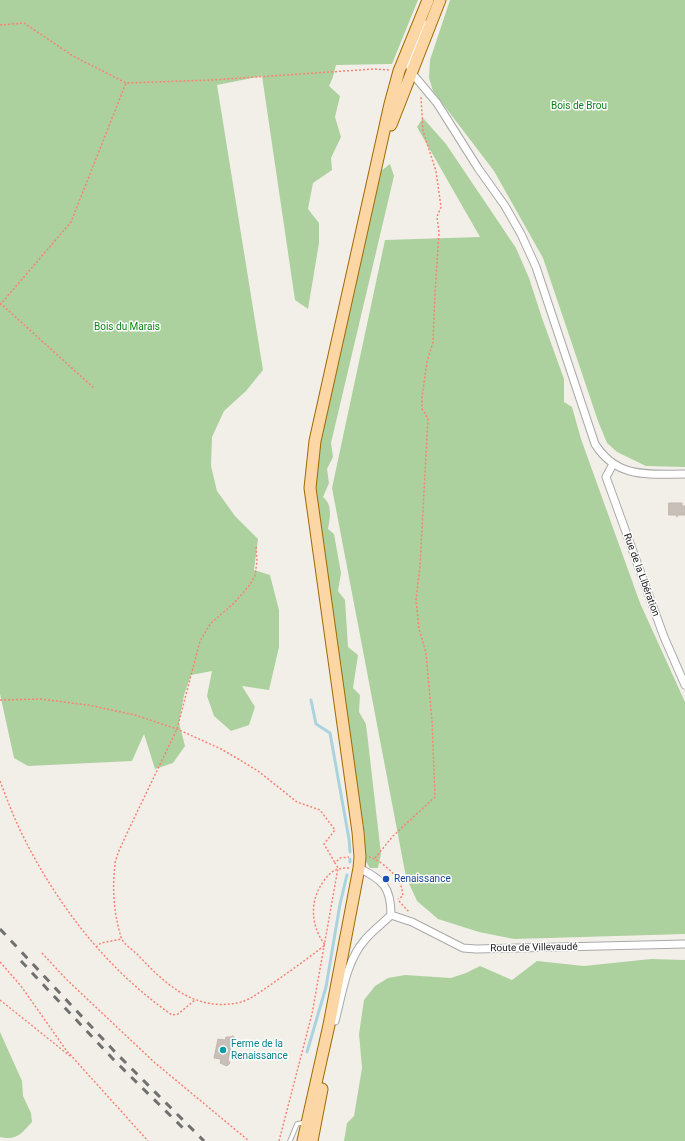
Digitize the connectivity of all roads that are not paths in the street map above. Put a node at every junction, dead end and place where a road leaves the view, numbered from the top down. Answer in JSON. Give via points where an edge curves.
{"nodes":[{"id":1,"x":440,"y":0,"type":"edge"},
{"id":2,"x":428,"y":1,"type":"edge"},
{"id":3,"x":411,"y":72,"type":"junction"},
{"id":4,"x":381,"y":147,"type":"junction"},
{"id":5,"x":613,"y":464,"type":"junction"},
{"id":6,"x":685,"y":474,"type":"edge"},
{"id":7,"x":685,"y":685,"type":"edge"},
{"id":8,"x":359,"y":868,"type":"junction"},
{"id":9,"x":391,"y":915,"type":"junction"},
{"id":10,"x":685,"y":944,"type":"edge"},
{"id":11,"x":336,"y":1020,"type":"junction"},
{"id":12,"x":307,"y":1122,"type":"junction"},
{"id":13,"x":290,"y":1141,"type":"edge"},
{"id":14,"x":303,"y":1141,"type":"edge"},
{"id":15,"x":312,"y":1141,"type":"edge"}],
"edges":[{"from":1,"to":3,"type":"main road"},
{"from":2,"to":3,"type":"street","via":[[423,27],[409,64]]},
{"from":2,"to":4,"type":"main road","via":[[399,70]]},
{"from":3,"to":4,"type":"main road"},
{"from":3,"to":5,"type":"street","via":[[437,103],[521,234],[536,267],[595,444],[602,456]]},
{"from":4,"to":8,"type":"main road","via":[[315,441],[310,488],[358,832]]},
{"from":5,"to":6,"type":"street","via":[[625,470],[652,474]]},
{"from":5,"to":7,"type":"street","name":"Rue de la Libération","via":[[606,477],[664,637]]},
{"from":8,"to":9,"type":"street","via":[[383,883],[391,901]]},
{"from":8,"to":11,"type":"main road","via":[[359,887]]},
{"from":8,"to":12,"type":"main road","via":[[329,1025]]},
{"from":9,"to":10,"type":"street","name":"Route de Villevaudé","via":[[412,922],[463,948]]},
{"from":9,"to":11,"type":"street","via":[[364,941],[355,954]]},
{"from":11,"to":15,"type":"main road"},
{"from":12,"to":13,"type":"lane","via":[[297,1124]]},
{"from":12,"to":14,"type":"main road"}]}
